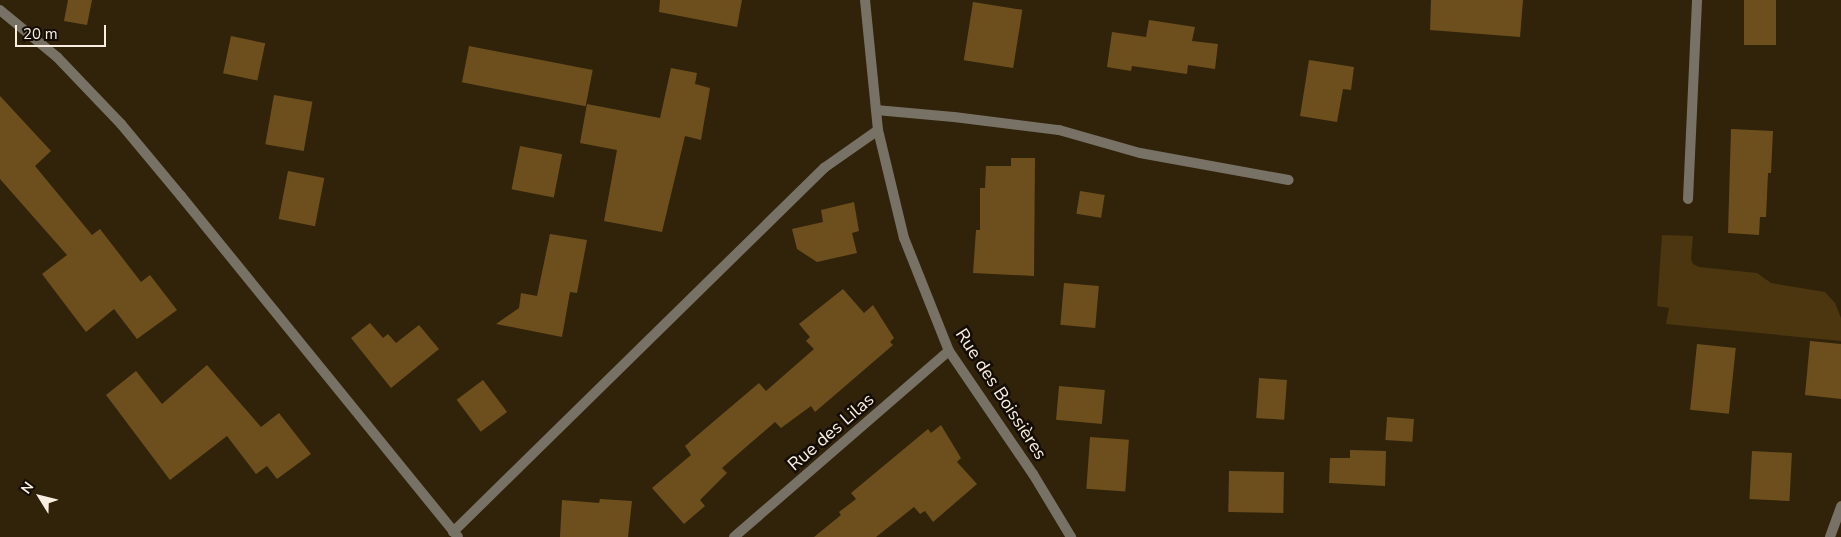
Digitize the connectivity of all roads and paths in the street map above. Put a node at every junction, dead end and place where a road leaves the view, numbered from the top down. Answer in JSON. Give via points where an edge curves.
{"nodes":[{"id":1,"x":865,"y":0,"type":"edge"},
{"id":2,"x":1697,"y":0,"type":"edge"},
{"id":3,"x":0,"y":10,"type":"edge"},
{"id":4,"x":876,"y":110,"type":"junction"},
{"id":5,"x":878,"y":130,"type":"junction"},
{"id":6,"x":1289,"y":180,"type":"dead end"},
{"id":7,"x":1688,"y":199,"type":"dead end"},
{"id":8,"x":950,"y":351,"type":"junction"},
{"id":9,"x":1841,"y":506,"type":"edge"},
{"id":10,"x":455,"y":534,"type":"edge"},
{"id":11,"x":734,"y":537,"type":"edge"},
{"id":12,"x":1071,"y":537,"type":"edge"},
{"id":13,"x":1830,"y":537,"type":"edge"}],
"edges":[{"from":1,"to":4,"type":"street","name":"Rue des Boissières"},
{"from":2,"to":7,"type":"street"},
{"from":3,"to":10,"type":"street","via":[[58,57],[121,124]]},
{"from":4,"to":5,"type":"street","name":"Rue des Boissières"},
{"from":4,"to":6,"type":"street","via":[[1059,130],[1140,153]]},
{"from":5,"to":8,"type":"street","name":"Rue des Boissières","via":[[904,238]]},
{"from":5,"to":10,"type":"street","via":[[824,168]]},
{"from":8,"to":11,"type":"street","name":"Rue des Lilas"},
{"from":8,"to":12,"type":"street","name":"Rue des Boissières","via":[[1033,474]]},
{"from":9,"to":13,"type":"street"}]}
